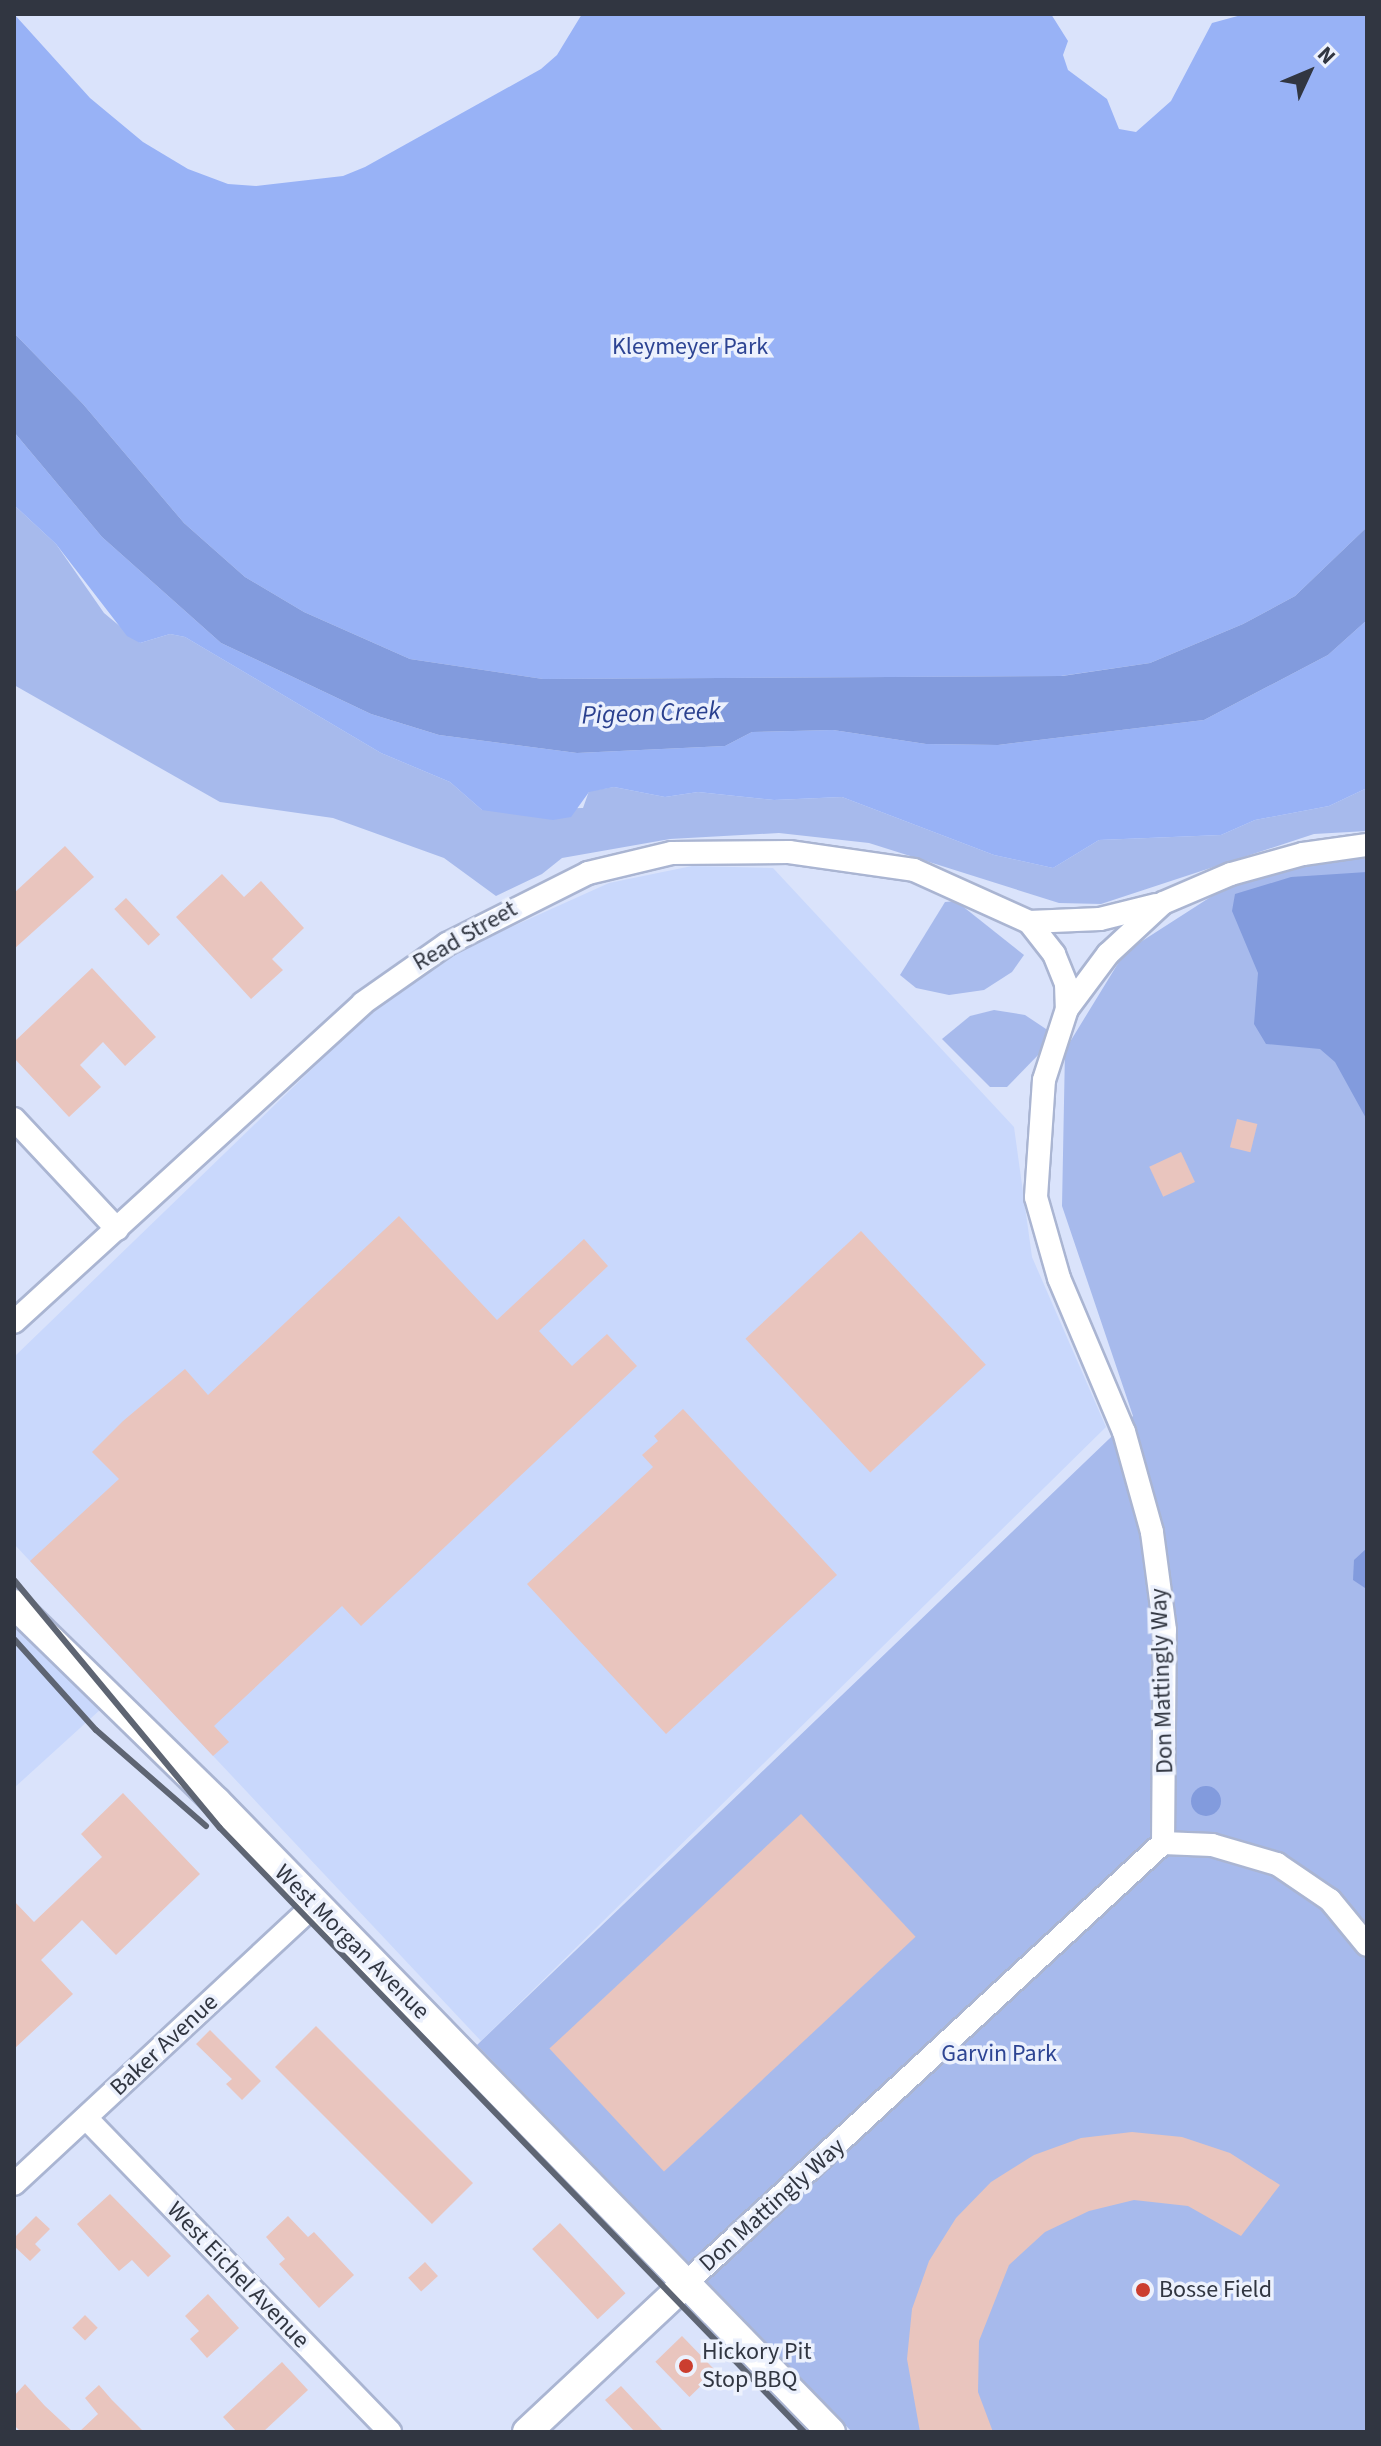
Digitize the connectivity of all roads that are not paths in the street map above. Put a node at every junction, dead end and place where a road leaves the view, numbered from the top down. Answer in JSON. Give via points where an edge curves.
{"nodes":[{"id":1,"x":1367,"y":845,"type":"edge"},
{"id":2,"x":1163,"y":903,"type":"junction"},
{"id":3,"x":1029,"y":922,"type":"junction"},
{"id":4,"x":1067,"y":1009,"type":"junction"},
{"id":5,"x":14,"y":1119,"type":"edge"},
{"id":6,"x":117,"y":1229,"type":"junction"},
{"id":7,"x":14,"y":1322,"type":"edge"},
{"id":8,"x":14,"y":1604,"type":"edge"},
{"id":9,"x":1163,"y":1843,"type":"junction"},
{"id":10,"x":314,"y":1905,"type":"junction"},
{"id":11,"x":1367,"y":1945,"type":"edge"},
{"id":12,"x":86,"y":2118,"type":"junction"},
{"id":13,"x":14,"y":2184,"type":"edge"},
{"id":14,"x":684,"y":2285,"type":"junction"},
{"id":15,"x":390,"y":2432,"type":"edge"},
{"id":16,"x":527,"y":2432,"type":"edge"},
{"id":17,"x":831,"y":2432,"type":"edge"}],
"edges":[{"from":1,"to":2,"type":"street","name":"Don Mattingly Way","via":[[1303,854],[1231,874]]},
{"from":2,"to":3,"type":"street","name":"Read Street","via":[[1100,919]]},
{"from":2,"to":4,"type":"street","name":"Don Mattingly Way","via":[[1108,954]]},
{"from":3,"to":4,"type":"street","name":"Read Street","via":[[1054,954],[1066,984]]},
{"from":3,"to":6,"type":"street","name":"Read Street","via":[[914,870],[854,859],[724,849],[648,857],[588,873],[548,889],[398,975]]},
{"from":4,"to":9,"type":"street","name":"Don Mattingly Way","via":[[1039,1111],[1036,1197],[1059,1278],[1124,1432],[1152,1532],[1165,1630]]},
{"from":5,"to":6,"type":"street"},
{"from":6,"to":7,"type":"street","name":"Read Street"},
{"from":8,"to":10,"type":"street","name":"West Morgan Avenue","via":[[216,1801]]},
{"from":9,"to":11,"type":"street","via":[[1212,1845],[1277,1864],[1330,1900]]},
{"from":9,"to":14,"type":"street","name":"Don Mattingly Way"},
{"from":10,"to":12,"type":"street","name":"Baker Avenue"},
{"from":10,"to":14,"type":"street","name":"West Morgan Avenue"},
{"from":12,"to":13,"type":"street","name":"Baker Avenue"},
{"from":12,"to":15,"type":"street","name":"West Eichel Avenue"},
{"from":14,"to":16,"type":"street"},
{"from":14,"to":17,"type":"street","name":"West Morgan Avenue"}]}
